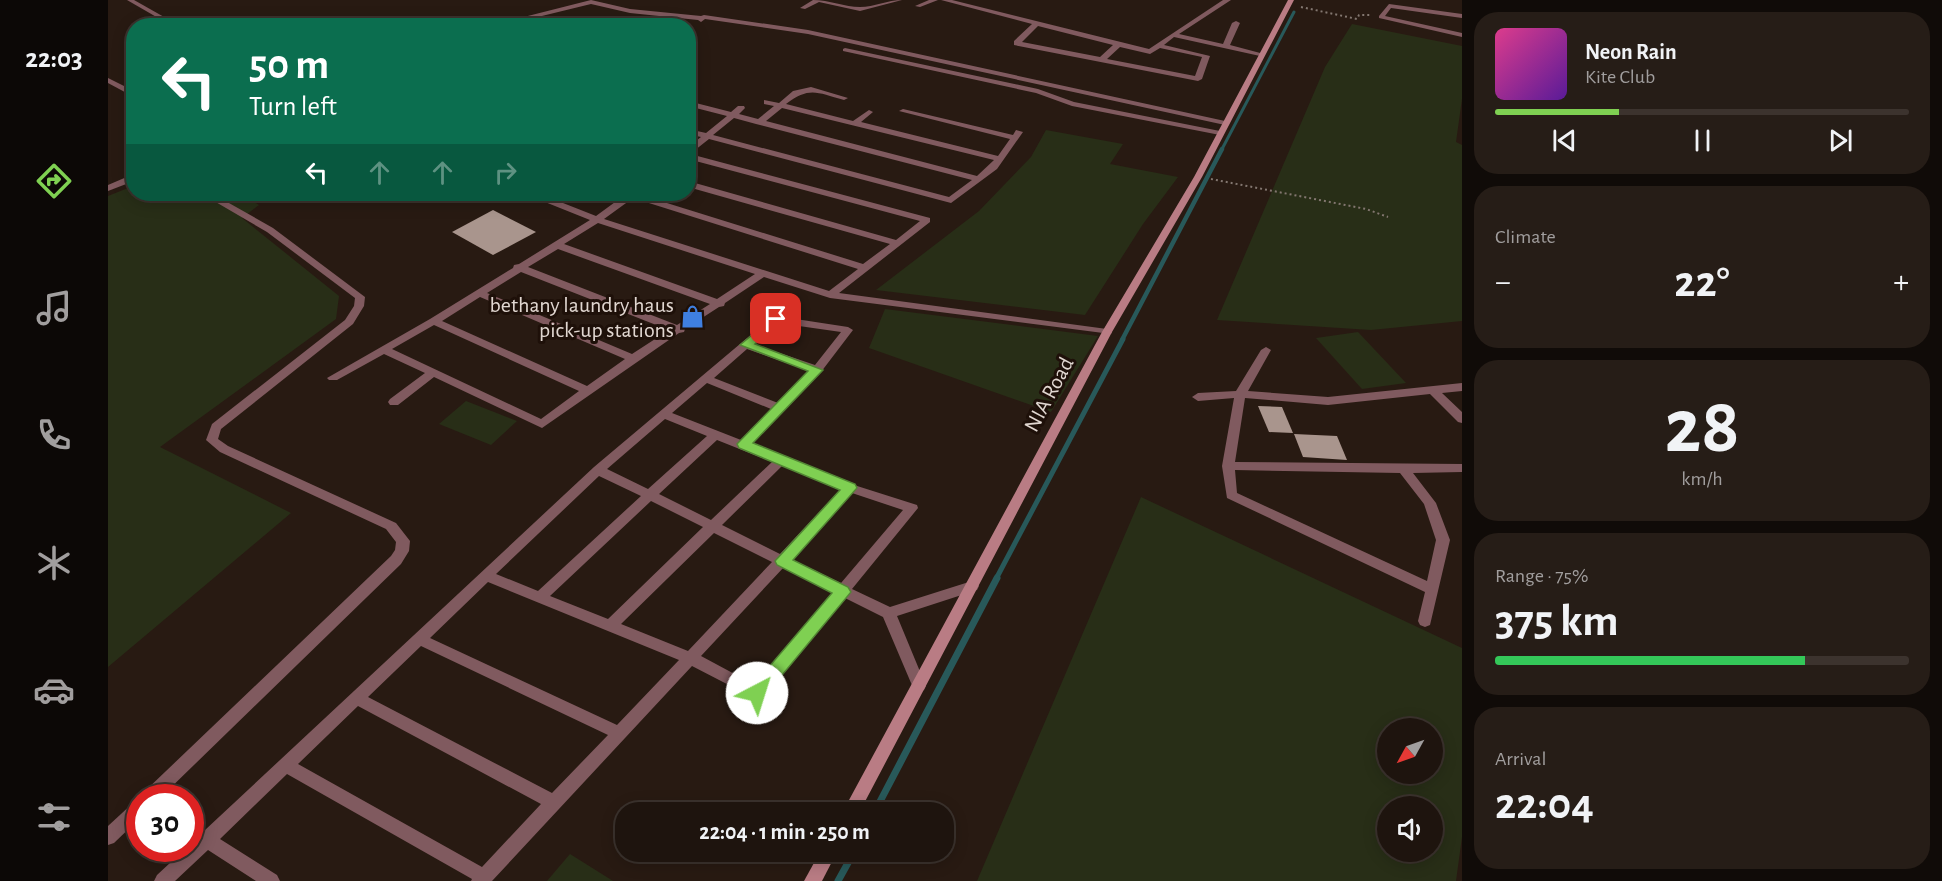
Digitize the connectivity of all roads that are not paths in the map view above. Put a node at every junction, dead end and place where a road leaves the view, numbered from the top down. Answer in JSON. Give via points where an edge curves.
{"nodes":[{"id":1,"x":130,"y":0,"type":"edge"},
{"id":2,"x":818,"y":0,"type":"edge"},
{"id":3,"x":870,"y":0,"type":"edge"},
{"id":4,"x":899,"y":0,"type":"edge"},
{"id":5,"x":934,"y":0,"type":"edge"},
{"id":6,"x":944,"y":0,"type":"edge"},
{"id":7,"x":1228,"y":0,"type":"edge"},
{"id":8,"x":1290,"y":2,"type":"edge"},
{"id":9,"x":884,"y":4,"type":"junction"},
{"id":10,"x":918,"y":6,"type":"dead end"},
{"id":11,"x":803,"y":8,"type":"dead end"},
{"id":12,"x":1462,"y":16,"type":"edge"},
{"id":13,"x":163,"y":18,"type":"edge"},
{"id":14,"x":526,"y":18,"type":"edge"},
{"id":15,"x":1037,"y":23,"type":"junction"},
{"id":16,"x":1236,"y":23,"type":"dead end"},
{"id":17,"x":1173,"y":35,"type":"junction"},
{"id":18,"x":1462,"y":35,"type":"edge"},
{"id":19,"x":1118,"y":44,"type":"junction"},
{"id":20,"x":1159,"y":46,"type":"junction"},
{"id":21,"x":1225,"y":47,"type":"junction"},
{"id":22,"x":845,"y":50,"type":"dead end"},
{"id":23,"x":1150,"y":52,"type":"junction"},
{"id":24,"x":1260,"y":54,"type":"junction"},
{"id":25,"x":1102,"y":60,"type":"junction"},
{"id":26,"x":1133,"y":67,"type":"junction"},
{"id":27,"x":108,"y":80,"type":"edge"},
{"id":28,"x":126,"y":90,"type":"edge"},
{"id":29,"x":843,"y":98,"type":"dead end"},
{"id":30,"x":767,"y":102,"type":"dead end"},
{"id":31,"x":696,"y":105,"type":"edge"},
{"id":32,"x":781,"y":105,"type":"junction"},
{"id":33,"x":741,"y":108,"type":"dead end"},
{"id":34,"x":903,"y":111,"type":"dead end"},
{"id":35,"x":869,"y":112,"type":"dead end"},
{"id":36,"x":732,"y":115,"type":"junction"},
{"id":37,"x":759,"y":122,"type":"junction"},
{"id":38,"x":855,"y":123,"type":"junction"},
{"id":39,"x":1222,"y":128,"type":"junction"},
{"id":40,"x":696,"y":133,"type":"edge"},
{"id":41,"x":709,"y":136,"type":"junction"},
{"id":42,"x":696,"y":147,"type":"edge"},
{"id":43,"x":696,"y":156,"type":"edge"},
{"id":44,"x":1000,"y":159,"type":"junction"},
{"id":45,"x":979,"y":179,"type":"junction"},
{"id":46,"x":126,"y":181,"type":"edge"},
{"id":47,"x":696,"y":186,"type":"edge"},
{"id":48,"x":108,"y":188,"type":"edge"},
{"id":49,"x":219,"y":201,"type":"edge"},
{"id":50,"x":549,"y":201,"type":"edge"},
{"id":51,"x":560,"y":201,"type":"edge"},
{"id":52,"x":622,"y":201,"type":"edge"},
{"id":53,"x":653,"y":201,"type":"edge"},
{"id":54,"x":556,"y":204,"type":"junction"},
{"id":55,"x":597,"y":220,"type":"junction"},
{"id":56,"x":897,"y":243,"type":"junction"},
{"id":57,"x":557,"y":245,"type":"junction"},
{"id":58,"x":518,"y":267,"type":"junction"},
{"id":59,"x":865,"y":268,"type":"junction"},
{"id":60,"x":764,"y":273,"type":"junction"},
{"id":61,"x":479,"y":293,"type":"junction"},
{"id":62,"x":830,"y":295,"type":"junction"},
{"id":63,"x":720,"y":304,"type":"junction"},
{"id":64,"x":434,"y":321,"type":"junction"},
{"id":65,"x":680,"y":330,"type":"junction"},
{"id":66,"x":1107,"y":332,"type":"junction"},
{"id":67,"x":746,"y":345,"type":"junction"},
{"id":68,"x":385,"y":350,"type":"junction"},
{"id":69,"x":1266,"y":350,"type":"dead end"},
{"id":70,"x":633,"y":358,"type":"junction"},
{"id":71,"x":817,"y":370,"type":"junction"},
{"id":72,"x":432,"y":373,"type":"junction"},
{"id":73,"x":333,"y":378,"type":"dead end"},
{"id":74,"x":706,"y":379,"type":"junction"},
{"id":75,"x":1462,"y":387,"type":"edge"},
{"id":76,"x":1433,"y":390,"type":"junction"},
{"id":77,"x":588,"y":391,"type":"junction"},
{"id":78,"x":1240,"y":394,"type":"junction"},
{"id":79,"x":1198,"y":397,"type":"dead end"},
{"id":80,"x":394,"y":402,"type":"dead end"},
{"id":81,"x":779,"y":408,"type":"junction"},
{"id":82,"x":663,"y":414,"type":"junction"},
{"id":83,"x":1462,"y":419,"type":"edge"},
{"id":84,"x":716,"y":434,"type":"junction"},
{"id":85,"x":744,"y":444,"type":"junction"},
{"id":86,"x":781,"y":460,"type":"junction"},
{"id":87,"x":1228,"y":466,"type":"junction"},
{"id":88,"x":1462,"y":468,"type":"edge"},
{"id":89,"x":1403,"y":469,"type":"junction"},
{"id":90,"x":598,"y":470,"type":"junction"},
{"id":91,"x":850,"y":488,"type":"junction"},
{"id":92,"x":650,"y":496,"type":"junction"},
{"id":93,"x":711,"y":526,"type":"junction"},
{"id":94,"x":782,"y":561,"type":"junction"},
{"id":95,"x":486,"y":576,"type":"junction"},
{"id":96,"x":972,"y":586,"type":"junction"},
{"id":97,"x":1432,"y":589,"type":"junction"},
{"id":98,"x":843,"y":592,"type":"junction"},
{"id":99,"x":540,"y":597,"type":"junction"},
{"id":100,"x":889,"y":613,"type":"junction"},
{"id":101,"x":1425,"y":621,"type":"dead end"},
{"id":102,"x":610,"y":626,"type":"junction"},
{"id":103,"x":419,"y":639,"type":"junction"},
{"id":104,"x":691,"y":658,"type":"junction"},
{"id":105,"x":919,"y":686,"type":"junction"},
{"id":106,"x":357,"y":698,"type":"junction"},
{"id":107,"x":620,"y":733,"type":"junction"},
{"id":108,"x":285,"y":765,"type":"junction"},
{"id":109,"x":164,"y":784,"type":"edge"},
{"id":110,"x":856,"y":802,"type":"edge"},
{"id":111,"x":554,"y":803,"type":"junction"},
{"id":112,"x":126,"y":820,"type":"edge"},
{"id":113,"x":108,"y":837,"type":"edge"},
{"id":114,"x":207,"y":840,"type":"junction"},
{"id":115,"x":823,"y":862,"type":"edge"},
{"id":116,"x":482,"y":879,"type":"edge"},
{"id":117,"x":164,"y":881,"type":"edge"},
{"id":118,"x":271,"y":881,"type":"edge"},
{"id":119,"x":813,"y":881,"type":"edge"}],
"edges":[{"from":1,"to":13,"type":"lane"},
{"from":2,"to":9,"type":"street","via":[[860,9]]},
{"from":2,"to":11,"type":"street"},
{"from":3,"to":9,"type":"street"},
{"from":4,"to":9,"type":"street"},
{"from":5,"to":10,"type":"street"},
{"from":6,"to":15,"type":"street"},
{"from":7,"to":17,"type":"street"},
{"from":8,"to":24,"type":"street","name":"NIA Road"},
{"from":12,"to":18,"type":"street","via":[[1389,6],[1382,17]]},
{"from":14,"to":39,"type":"lane","via":[[596,2],[630,11],[700,18],[927,60]]},
{"from":15,"to":19,"type":"street"},
{"from":15,"to":25,"type":"street","via":[[1017,43]]},
{"from":16,"to":21,"type":"street"},
{"from":17,"to":20,"type":"street"},
{"from":17,"to":21,"type":"street"},
{"from":19,"to":23,"type":"street"},
{"from":19,"to":25,"type":"street"},
{"from":20,"to":23,"type":"street"},
{"from":20,"to":26,"type":"street","via":[[1206,56],[1198,79]]},
{"from":21,"to":24,"type":"street"},
{"from":22,"to":39,"type":"lane","via":[[1038,91],[1072,104]]},
{"from":23,"to":26,"type":"street"},
{"from":24,"to":39,"type":"street","name":"NIA Road"},
{"from":25,"to":26,"type":"street"},
{"from":27,"to":28,"type":"street"},
{"from":29,"to":32,"type":"street","via":[[811,89],[796,93]]},
{"from":30,"to":32,"type":"street"},
{"from":31,"to":36,"type":"street"},
{"from":32,"to":37,"type":"street"},
{"from":32,"to":38,"type":"street"},
{"from":33,"to":36,"type":"street"},
{"from":34,"to":44,"type":"street","via":[[1017,135]]},
{"from":35,"to":38,"type":"street"},
{"from":36,"to":37,"type":"street"},
{"from":36,"to":41,"type":"street"},
{"from":37,"to":45,"type":"street"},
{"from":38,"to":44,"type":"street"},
{"from":39,"to":66,"type":"street","name":"NIA Road","via":[[1198,177]]},
{"from":40,"to":41,"type":"street"},
{"from":41,"to":42,"type":"street"},
{"from":41,"to":45,"type":"street","via":[[951,200]]},
{"from":43,"to":56,"type":"street","via":[[927,220]]},
{"from":44,"to":45,"type":"street"},
{"from":46,"to":48,"type":"street"},
{"from":47,"to":56,"type":"street"},
{"from":49,"to":109,"type":"street","via":[[270,230],[360,297],[349,322],[216,427],[212,440],[391,526],[403,541],[396,560]]},
{"from":50,"to":54,"type":"street"},
{"from":51,"to":54,"type":"street"},
{"from":52,"to":55,"type":"street"},
{"from":53,"to":59,"type":"street"},
{"from":54,"to":55,"type":"street"},
{"from":55,"to":57,"type":"street"},
{"from":55,"to":60,"type":"street"},
{"from":56,"to":59,"type":"street"},
{"from":57,"to":58,"type":"street"},
{"from":57,"to":63,"type":"street"},
{"from":58,"to":61,"type":"street"},
{"from":58,"to":65,"type":"street"},
{"from":59,"to":62,"type":"street"},
{"from":60,"to":62,"type":"street"},
{"from":60,"to":63,"type":"street"},
{"from":61,"to":64,"type":"street"},
{"from":61,"to":70,"type":"street"},
{"from":62,"to":66,"type":"street"},
{"from":63,"to":65,"type":"street"},
{"from":64,"to":68,"type":"street"},
{"from":64,"to":77,"type":"street"},
{"from":65,"to":70,"type":"street"},
{"from":66,"to":96,"type":"street","name":"NIA Road"},
{"from":67,"to":71,"type":"street"},
{"from":67,"to":71,"type":"street","via":[[776,319],[849,330]]},
{"from":67,"to":74,"type":"street"},
{"from":68,"to":72,"type":"street"},
{"from":68,"to":73,"type":"street"},
{"from":69,"to":78,"type":"street"},
{"from":70,"to":77,"type":"street"},
{"from":71,"to":81,"type":"street"},
{"from":72,"to":77,"type":"street","via":[[542,424]]},
{"from":72,"to":80,"type":"street"},
{"from":74,"to":81,"type":"street"},
{"from":74,"to":82,"type":"street"},
{"from":75,"to":76,"type":"street"},
{"from":76,"to":78,"type":"street","via":[[1328,401]]},
{"from":76,"to":83,"type":"street"},
{"from":78,"to":79,"type":"street"},
{"from":78,"to":87,"type":"street"},
{"from":81,"to":85,"type":"street"},
{"from":82,"to":84,"type":"street"},
{"from":82,"to":90,"type":"street"},
{"from":84,"to":85,"type":"street"},
{"from":84,"to":92,"type":"street"},
{"from":85,"to":86,"type":"street"},
{"from":86,"to":91,"type":"street"},
{"from":86,"to":93,"type":"street"},
{"from":87,"to":89,"type":"street"},
{"from":87,"to":97,"type":"street","via":[[1231,495]]},
{"from":88,"to":89,"type":"street"},
{"from":89,"to":97,"type":"street","via":[[1430,503],[1443,540]]},
{"from":90,"to":92,"type":"street"},
{"from":90,"to":95,"type":"street"},
{"from":91,"to":94,"type":"street"},
{"from":91,"to":98,"type":"street","via":[[912,508]]},
{"from":92,"to":93,"type":"street"},
{"from":92,"to":99,"type":"street"},
{"from":93,"to":94,"type":"street"},
{"from":93,"to":102,"type":"street"},
{"from":94,"to":98,"type":"street"},
{"from":94,"to":104,"type":"street"},
{"from":95,"to":99,"type":"street"},
{"from":95,"to":103,"type":"street"},
{"from":96,"to":100,"type":"street"},
{"from":96,"to":105,"type":"street","name":"NIA Road"},
{"from":97,"to":101,"type":"street"},
{"from":98,"to":100,"type":"street"},
{"from":98,"to":104,"type":"street","via":[[757,693]]},
{"from":99,"to":102,"type":"street"},
{"from":100,"to":105,"type":"street"},
{"from":102,"to":104,"type":"street"},
{"from":103,"to":106,"type":"street"},
{"from":103,"to":107,"type":"street"},
{"from":104,"to":107,"type":"street"},
{"from":105,"to":110,"type":"street","name":"NIA Road"},
{"from":106,"to":108,"type":"street"},
{"from":106,"to":111,"type":"street"},
{"from":107,"to":111,"type":"street"},
{"from":108,"to":114,"type":"street"},
{"from":108,"to":116,"type":"street"},
{"from":111,"to":116,"type":"street"},
{"from":112,"to":113,"type":"street"},
{"from":114,"to":117,"type":"street"},
{"from":114,"to":118,"type":"street"},
{"from":115,"to":119,"type":"street"}]}
